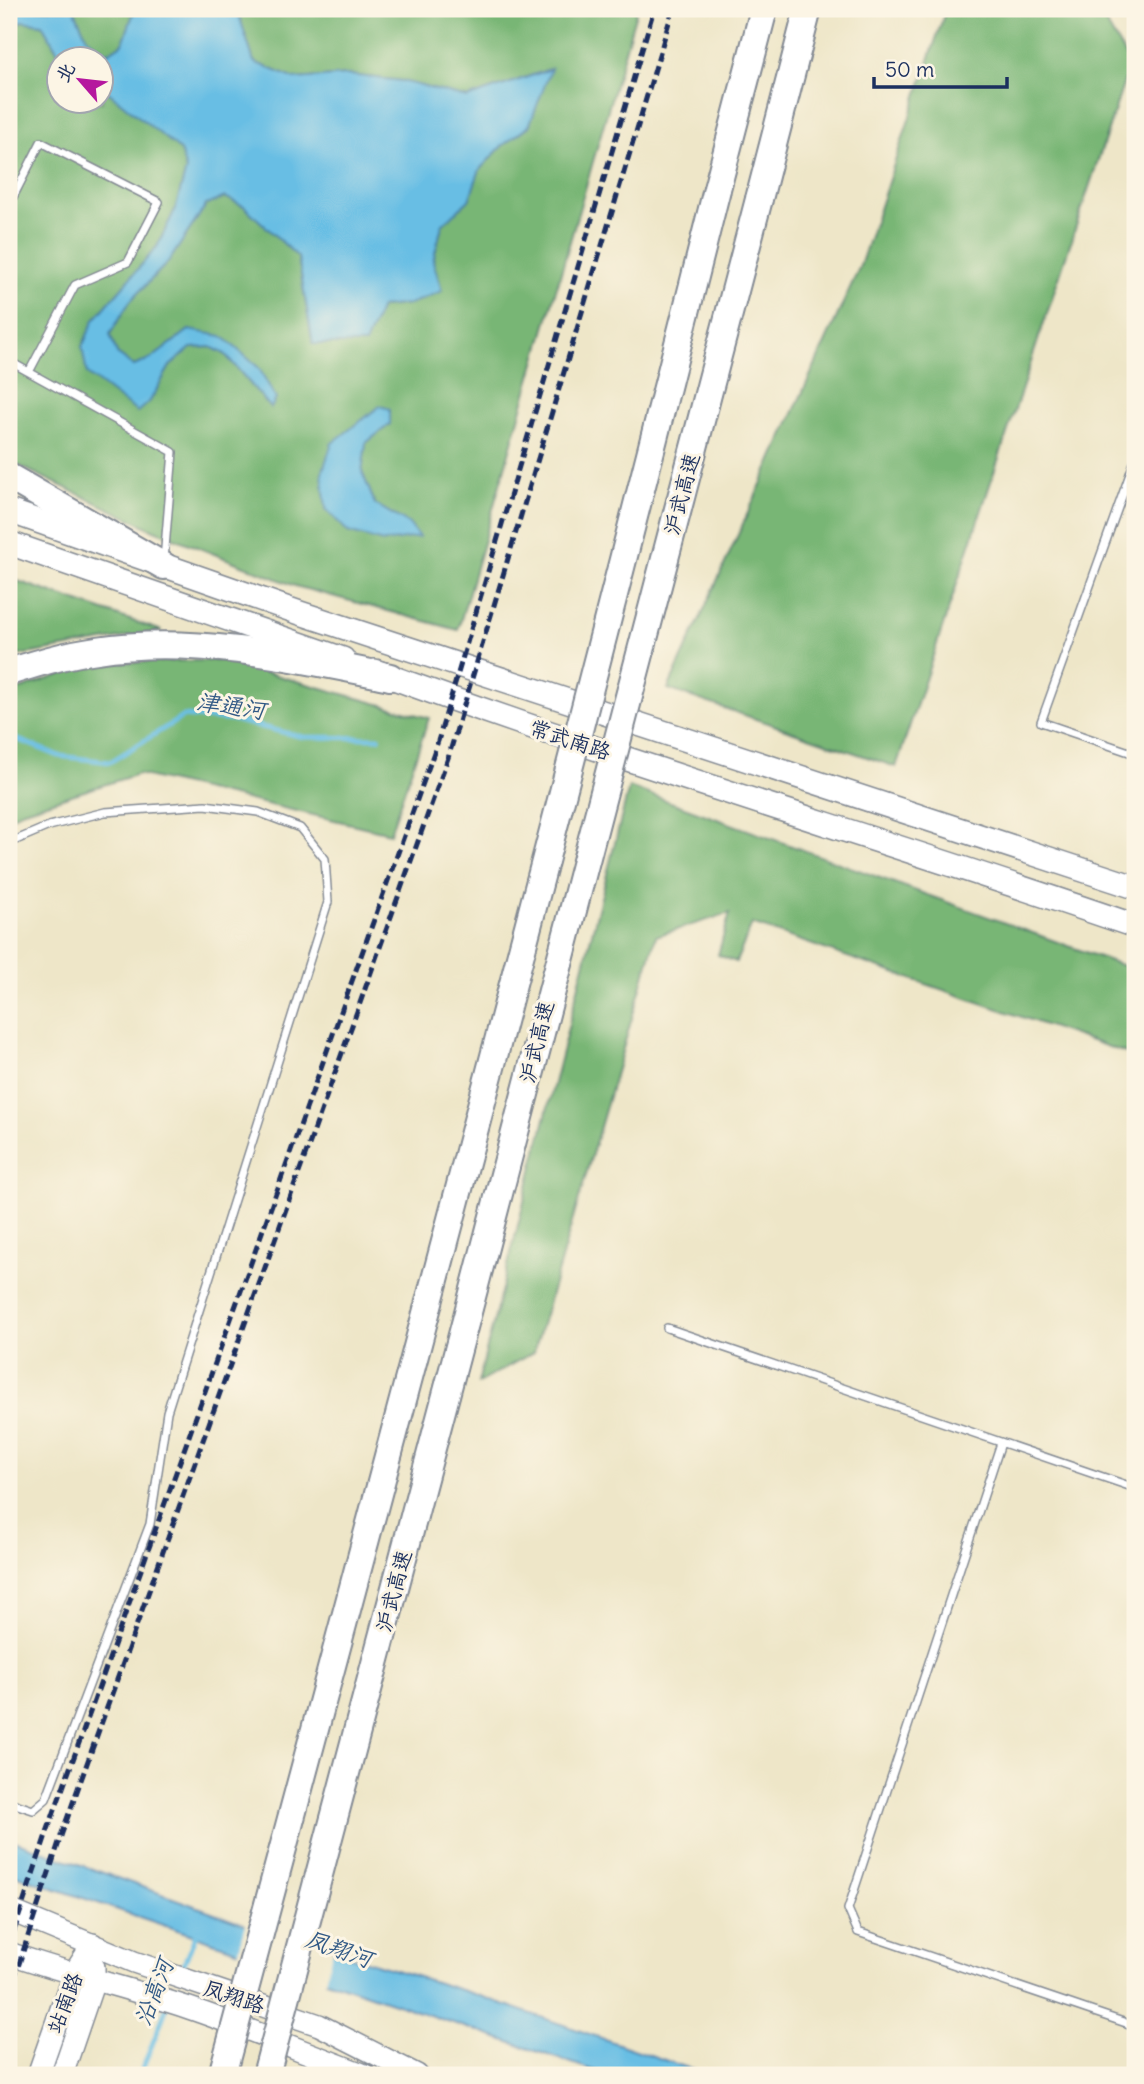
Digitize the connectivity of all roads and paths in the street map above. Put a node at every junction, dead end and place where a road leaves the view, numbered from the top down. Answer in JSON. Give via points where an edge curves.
{"nodes":[{"id":1,"x":749,"y":9,"type":"edge"},
{"id":2,"x":764,"y":9,"type":"edge"},
{"id":3,"x":808,"y":9,"type":"edge"},
{"id":4,"x":717,"y":189,"type":"junction"},
{"id":5,"x":9,"y":205,"type":"edge"},
{"id":6,"x":9,"y":361,"type":"edge"},
{"id":7,"x":29,"y":372,"type":"junction"},
{"id":8,"x":1135,"y":460,"type":"edge"},
{"id":9,"x":9,"y":477,"type":"edge"},
{"id":10,"x":9,"y":510,"type":"edge"},
{"id":11,"x":9,"y":543,"type":"edge"},
{"id":12,"x":164,"y":566,"type":"junction"},
{"id":13,"x":9,"y":672,"type":"edge"},
{"id":14,"x":390,"y":677,"type":"junction"},
{"id":15,"x":1135,"y":754,"type":"edge"},
{"id":16,"x":9,"y":843,"type":"edge"},
{"id":17,"x":1135,"y":887,"type":"edge"},
{"id":18,"x":1135,"y":926,"type":"edge"},
{"id":19,"x":667,"y":1328,"type":"dead end"},
{"id":20,"x":1001,"y":1443,"type":"junction"},
{"id":21,"x":1135,"y":1488,"type":"edge"},
{"id":22,"x":9,"y":1802,"type":"edge"},
{"id":23,"x":9,"y":1910,"type":"edge"},
{"id":24,"x":93,"y":1944,"type":"junction"},
{"id":25,"x":9,"y":1954,"type":"edge"},
{"id":26,"x":73,"y":1975,"type":"junction"},
{"id":27,"x":94,"y":1982,"type":"junction"},
{"id":28,"x":1135,"y":2026,"type":"edge"},
{"id":29,"x":38,"y":2075,"type":"edge"},
{"id":30,"x":62,"y":2075,"type":"edge"},
{"id":31,"x":222,"y":2075,"type":"edge"},
{"id":32,"x":266,"y":2075,"type":"edge"},
{"id":33,"x":365,"y":2075,"type":"edge"},
{"id":34,"x":417,"y":2075,"type":"edge"}],
"edges":[{"from":1,"to":4,"type":"highway"},
{"from":2,"to":4,"type":"highway","name":"沪武高速"},
{"from":3,"to":32,"type":"highway","name":"沪武高速","bridge":true},
{"from":4,"to":31,"type":"highway","name":"沪武高速","bridge":true,"via":[[427,1318]]},
{"from":5,"to":7,"type":"lane","via":[[41,142],[159,202],[128,262],[75,285]]},
{"from":6,"to":7,"type":"lane"},
{"from":7,"to":12,"type":"lane","via":[[173,452]]},
{"from":8,"to":15,"type":"lane","via":[[1041,722]]},
{"from":9,"to":12,"type":"highway"},
{"from":10,"to":12,"type":"main road","name":"常武南路"},
{"from":11,"to":14,"type":"main road","name":"常武南路"},
{"from":12,"to":17,"type":"main road","name":"常武南路"},
{"from":13,"to":14,"type":"highway","via":[[100,649],[163,646],[275,654]]},
{"from":14,"to":18,"type":"main road","name":"常武南路"},
{"from":16,"to":22,"type":"lane","via":[[49,826],[105,812],[205,805],[258,812],[300,828],[325,859],[328,902],[167,1412],[150,1524],[46,1800],[33,1810]]},
{"from":19,"to":20,"type":"lane"},
{"from":20,"to":21,"type":"lane"},
{"from":20,"to":28,"type":"lane","via":[[848,1909],[858,1932]]},
{"from":23,"to":24,"type":"street","name":"凤翔路"},
{"from":24,"to":26,"type":"street","name":"站南路"},
{"from":24,"to":27,"type":"street","name":"站南路"},
{"from":24,"to":34,"type":"street","name":"凤翔路","via":[[319,2025]]},
{"from":25,"to":26,"type":"street","name":"凤翔路"},
{"from":26,"to":27,"type":"street","name":"凤翔路"},
{"from":26,"to":29,"type":"street","name":"站南路"},
{"from":27,"to":30,"type":"street","name":"站南路"},
{"from":27,"to":33,"type":"street","name":"凤翔路","via":[[191,2009]]}]}
